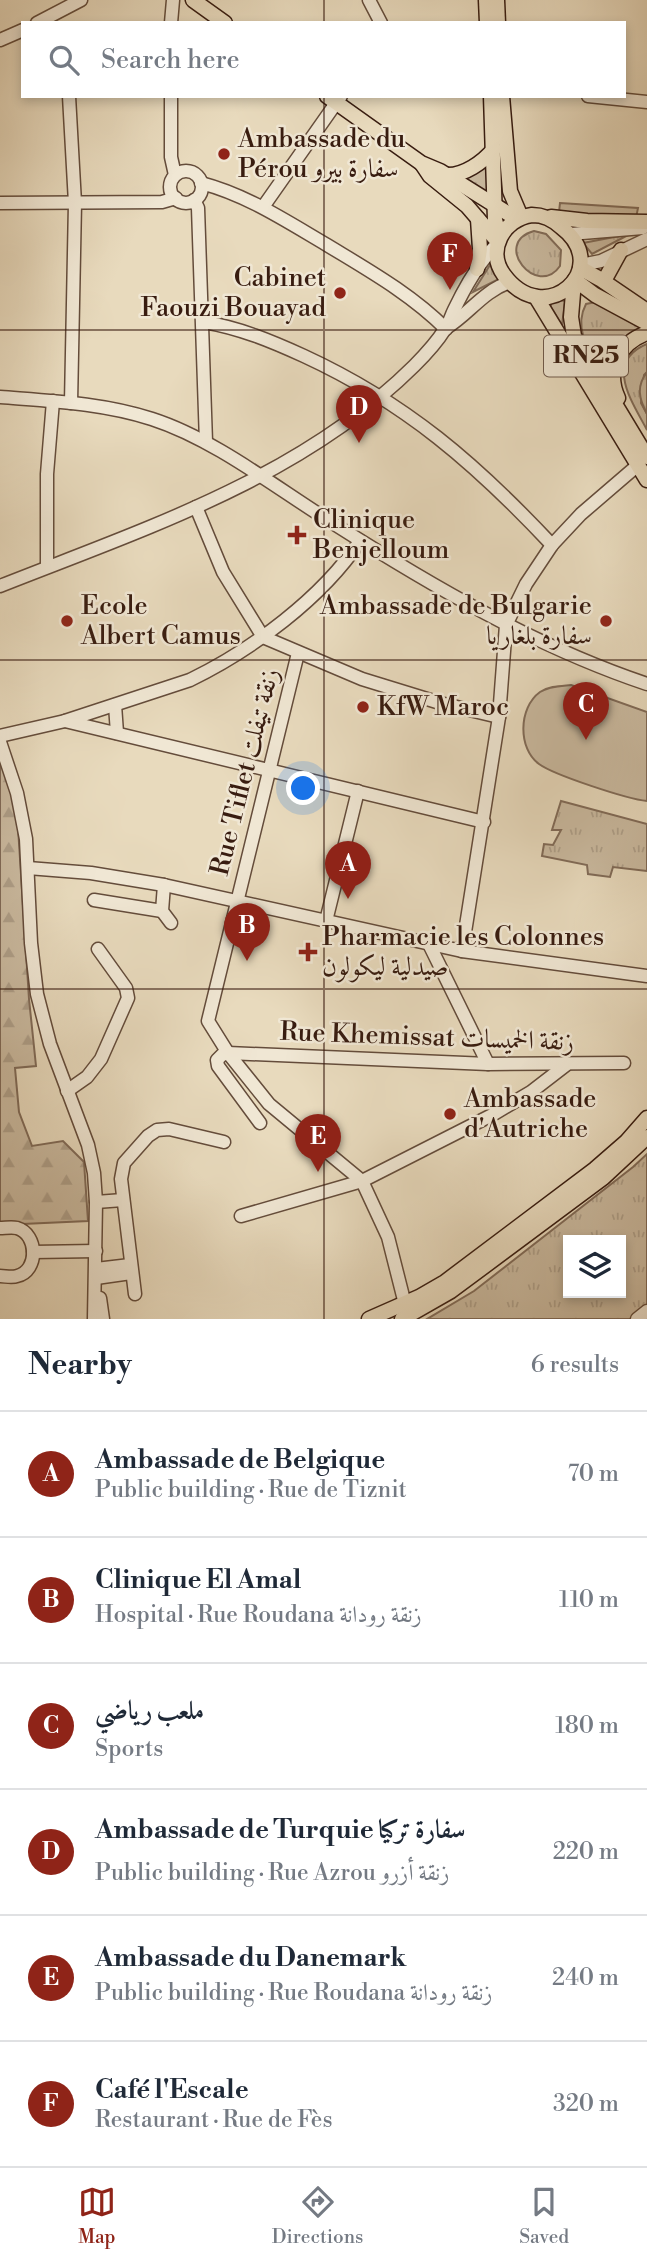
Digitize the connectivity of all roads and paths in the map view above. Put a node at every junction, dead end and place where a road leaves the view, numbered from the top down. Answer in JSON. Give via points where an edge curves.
{"nodes":[{"id":1,"x":81,"y":0,"type":"edge"},
{"id":2,"x":173,"y":0,"type":"edge"},
{"id":3,"x":193,"y":0,"type":"edge"},
{"id":4,"x":369,"y":0,"type":"edge"},
{"id":5,"x":486,"y":0,"type":"edge"},
{"id":6,"x":496,"y":0,"type":"edge"},
{"id":7,"x":59,"y":18,"type":"edge"},
{"id":8,"x":171,"y":21,"type":"edge"},
{"id":9,"x":222,"y":21,"type":"edge"},
{"id":10,"x":380,"y":21,"type":"edge"},
{"id":11,"x":487,"y":21,"type":"edge"},
{"id":12,"x":498,"y":21,"type":"edge"},
{"id":13,"x":21,"y":31,"type":"edge"},
{"id":14,"x":0,"y":40,"type":"edge"},
{"id":15,"x":69,"y":98,"type":"edge"},
{"id":16,"x":171,"y":98,"type":"edge"},
{"id":17,"x":335,"y":98,"type":"edge"},
{"id":18,"x":491,"y":98,"type":"edge"},
{"id":19,"x":502,"y":98,"type":"edge"},
{"id":20,"x":608,"y":98,"type":"edge"},
{"id":21,"x":647,"y":102,"type":"edge"},
{"id":22,"x":494,"y":149,"type":"junction"},
{"id":23,"x":421,"y":163,"type":"junction"},
{"id":24,"x":175,"y":175,"type":"junction"},
{"id":25,"x":446,"y":175,"type":"junction"},
{"id":26,"x":201,"y":183,"type":"junction"},
{"id":27,"x":176,"y":198,"type":"junction"},
{"id":28,"x":194,"y":200,"type":"junction"},
{"id":29,"x":0,"y":203,"type":"edge"},
{"id":30,"x":75,"y":203,"type":"junction"},
{"id":31,"x":263,"y":207,"type":"junction"},
{"id":32,"x":496,"y":207,"type":"junction"},
{"id":33,"x":543,"y":216,"type":"junction"},
{"id":34,"x":477,"y":218,"type":"junction"},
{"id":35,"x":519,"y":218,"type":"junction"},
{"id":36,"x":647,"y":222,"type":"edge"},
{"id":37,"x":647,"y":227,"type":"edge"},
{"id":38,"x":570,"y":234,"type":"junction"},
{"id":39,"x":647,"y":239,"type":"edge"},
{"id":40,"x":498,"y":241,"type":"junction"},
{"id":41,"x":621,"y":250,"type":"junction"},
{"id":42,"x":477,"y":269,"type":"junction"},
{"id":43,"x":577,"y":274,"type":"junction"},
{"id":44,"x":604,"y":281,"type":"junction"},
{"id":45,"x":510,"y":282,"type":"junction"},
{"id":46,"x":536,"y":298,"type":"junction"},
{"id":47,"x":647,"y":311,"type":"edge"},
{"id":48,"x":204,"y":322,"type":"junction"},
{"id":49,"x":647,"y":323,"type":"edge"},
{"id":50,"x":446,"y":328,"type":"junction"},
{"id":51,"x":647,"y":333,"type":"edge"},
{"id":52,"x":381,"y":396,"type":"junction"},
{"id":53,"x":0,"y":397,"type":"edge"},
{"id":54,"x":53,"y":401,"type":"junction"},
{"id":55,"x":71,"y":402,"type":"junction"},
{"id":56,"x":623,"y":415,"type":"junction"},
{"id":57,"x":206,"y":442,"type":"junction"},
{"id":58,"x":643,"y":461,"type":"edge"},
{"id":59,"x":260,"y":477,"type":"junction"},
{"id":60,"x":647,"y":480,"type":"edge"},
{"id":61,"x":196,"y":507,"type":"junction"},
{"id":62,"x":360,"y":541,"type":"junction"},
{"id":63,"x":552,"y":545,"type":"junction"},
{"id":64,"x":47,"y":567,"type":"junction"},
{"id":65,"x":0,"y":586,"type":"edge"},
{"id":66,"x":506,"y":625,"type":"junction"},
{"id":67,"x":263,"y":637,"type":"junction"},
{"id":68,"x":299,"y":653,"type":"junction"},
{"id":69,"x":647,"y":684,"type":"edge"},
{"id":70,"x":115,"y":705,"type":"junction"},
{"id":71,"x":499,"y":717,"type":"junction"},
{"id":72,"x":65,"y":721,"type":"junction"},
{"id":73,"x":117,"y":733,"type":"junction"},
{"id":74,"x":0,"y":736,"type":"edge"},
{"id":75,"x":0,"y":742,"type":"edge"},
{"id":76,"x":268,"y":769,"type":"junction"},
{"id":77,"x":358,"y":792,"type":"junction"},
{"id":78,"x":484,"y":822,"type":"junction"},
{"id":79,"x":28,"y":869,"type":"junction"},
{"id":80,"x":164,"y":885,"type":"junction"},
{"id":81,"x":94,"y":900,"type":"dead end"},
{"id":82,"x":237,"y":903,"type":"junction"},
{"id":83,"x":162,"y":911,"type":"junction"},
{"id":84,"x":326,"y":921,"type":"junction"},
{"id":85,"x":171,"y":922,"type":"dead end"},
{"id":86,"x":429,"y":944,"type":"junction"},
{"id":87,"x":98,"y":949,"type":"dead end"},
{"id":88,"x":462,"y":951,"type":"junction"},
{"id":89,"x":647,"y":976,"type":"edge"},
{"id":90,"x":229,"y":1054,"type":"junction"},
{"id":91,"x":624,"y":1063,"type":"dead end"},
{"id":92,"x":488,"y":1064,"type":"junction"},
{"id":93,"x":566,"y":1065,"type":"junction"},
{"id":94,"x":67,"y":1091,"type":"junction"},
{"id":95,"x":647,"y":1118,"type":"edge"},
{"id":96,"x":260,"y":1123,"type":"dead end"},
{"id":97,"x":647,"y":1137,"type":"edge"},
{"id":98,"x":224,"y":1142,"type":"dead end"},
{"id":99,"x":362,"y":1181,"type":"junction"},
{"id":100,"x":123,"y":1200,"type":"junction"},
{"id":101,"x":96,"y":1202,"type":"junction"},
{"id":102,"x":241,"y":1216,"type":"dead end"},
{"id":103,"x":0,"y":1228,"type":"edge"},
{"id":104,"x":96,"y":1251,"type":"junction"},
{"id":105,"x":33,"y":1252,"type":"junction"},
{"id":106,"x":131,"y":1269,"type":"junction"},
{"id":107,"x":96,"y":1273,"type":"junction"},
{"id":108,"x":0,"y":1276,"type":"edge"},
{"id":109,"x":135,"y":1294,"type":"dead end"},
{"id":110,"x":647,"y":1311,"type":"edge"},
{"id":111,"x":405,"y":1313,"type":"edge"},
{"id":112,"x":94,"y":1319,"type":"edge"},
{"id":113,"x":103,"y":1319,"type":"edge"},
{"id":114,"x":369,"y":1319,"type":"edge"},
{"id":115,"x":637,"y":1319,"type":"edge"}],
"edges":[{"from":1,"to":7,"type":"street"},
{"from":2,"to":8,"type":"street"},
{"from":3,"to":9,"type":"main road"},
{"from":4,"to":10,"type":"street"},
{"from":5,"to":11,"type":"main road"},
{"from":6,"to":12,"type":"main road"},
{"from":13,"to":14,"type":"street"},
{"from":15,"to":30,"type":"street"},
{"from":16,"to":24,"type":"street"},
{"from":17,"to":23,"type":"main road"},
{"from":17,"to":31,"type":"street"},
{"from":18,"to":22,"type":"main road"},
{"from":19,"to":35,"type":"main road","via":[[510,191]]},
{"from":20,"to":21,"type":"street"},
{"from":22,"to":25,"type":"main road","via":[[468,169]]},
{"from":22,"to":32,"type":"main road"},
{"from":23,"to":25,"type":"main road"},
{"from":23,"to":34,"type":"main road","via":[[430,177]]},
{"from":24,"to":26,"type":"street","via":[[191,172]]},
{"from":24,"to":27,"type":"street","via":[[170,187]]},
{"from":25,"to":32,"type":"main road"},
{"from":26,"to":28,"type":"street","via":[[201,193]]},
{"from":26,"to":31,"type":"street"},
{"from":27,"to":28,"type":"street"},
{"from":27,"to":30,"type":"street"},
{"from":28,"to":48,"type":"street"},
{"from":29,"to":30,"type":"street"},
{"from":30,"to":55,"type":"street"},
{"from":31,"to":50,"type":"street","via":[[383,279]]},
{"from":32,"to":35,"type":"main road"},
{"from":32,"to":40,"type":"main road"},
{"from":33,"to":35,"type":"main road"},
{"from":33,"to":36,"type":"main road"},
{"from":33,"to":38,"type":"main road"},
{"from":34,"to":40,"type":"main road"},
{"from":34,"to":42,"type":"main road"},
{"from":35,"to":40,"type":"main road"},
{"from":37,"to":38,"type":"street"},
{"from":38,"to":43,"type":"main road","number":"RN25","via":[[578,246]]},
{"from":39,"to":41,"type":"street"},
{"from":40,"to":42,"type":"street"},
{"from":40,"to":45,"type":"main road","via":[[498,264]]},
{"from":41,"to":43,"type":"street"},
{"from":41,"to":44,"type":"main road"},
{"from":42,"to":50,"type":"street"},
{"from":43,"to":44,"type":"main road","number":"RN25"},
{"from":43,"to":46,"type":"main road","number":"RN25","via":[[560,293]]},
{"from":43,"to":49,"type":"main road","number":"RN25","via":[[590,292]]},
{"from":43,"to":56,"type":"main road","number":"RN25","via":[[571,325],[574,336]]},
{"from":44,"to":47,"type":"main road","number":"RN25"},
{"from":45,"to":46,"type":"main road","number":"RN25"},
{"from":45,"to":50,"type":"street","via":[[491,290]]},
{"from":46,"to":58,"type":"main road","number":"RN25"},
{"from":48,"to":52,"type":"street","via":[[256,335]]},
{"from":48,"to":57,"type":"street"},
{"from":50,"to":52,"type":"street"},
{"from":51,"to":56,"type":"main road","number":"RN25","via":[[630,341],[615,363],[612,381]]},
{"from":52,"to":59,"type":"street"},
{"from":52,"to":63,"type":"street","via":[[471,463]]},
{"from":53,"to":54,"type":"street"},
{"from":54,"to":55,"type":"street"},
{"from":54,"to":64,"type":"street"},
{"from":55,"to":57,"type":"street","via":[[134,414]]},
{"from":56,"to":58,"type":"main road","number":"RN25"},
{"from":57,"to":59,"type":"street"},
{"from":58,"to":60,"type":"main road","number":"RN25"},
{"from":58,"to":63,"type":"street"},
{"from":59,"to":61,"type":"street"},
{"from":59,"to":62,"type":"street"},
{"from":61,"to":64,"type":"street"},
{"from":61,"to":67,"type":"street","via":[[220,565]]},
{"from":62,"to":66,"type":"street"},
{"from":62,"to":67,"type":"street","via":[[339,569]]},
{"from":63,"to":66,"type":"street"},
{"from":64,"to":65,"type":"street"},
{"from":66,"to":69,"type":"street"},
{"from":66,"to":71,"type":"street"},
{"from":67,"to":68,"type":"street"},
{"from":67,"to":70,"type":"street","via":[[190,680]]},
{"from":68,"to":71,"type":"street","via":[[362,679]]},
{"from":68,"to":76,"type":"street","name":"Rue Tiflet زنقة تيفلت"},
{"from":70,"to":72,"type":"street"},
{"from":70,"to":73,"type":"street"},
{"from":71,"to":78,"type":"street"},
{"from":72,"to":73,"type":"street"},
{"from":72,"to":74,"type":"street"},
{"from":73,"to":76,"type":"street"},
{"from":75,"to":79,"type":"street","via":[[22,815]]},
{"from":76,"to":77,"type":"street"},
{"from":76,"to":82,"type":"street","name":"Rue Tiflet زنقة تيفلت"},
{"from":77,"to":78,"type":"street"},
{"from":77,"to":84,"type":"street"},
{"from":78,"to":88,"type":"street"},
{"from":79,"to":80,"type":"street"},
{"from":79,"to":94,"type":"street","via":[[37,994]]},
{"from":80,"to":82,"type":"street"},
{"from":80,"to":83,"type":"street"},
{"from":81,"to":83,"type":"street"},
{"from":82,"to":84,"type":"street"},
{"from":82,"to":90,"type":"street","name":"Rue Tiflet زنقة تيفلت","via":[[208,1021]]},
{"from":83,"to":85,"type":"street"},
{"from":84,"to":86,"type":"street"},
{"from":86,"to":88,"type":"street"},
{"from":86,"to":92,"type":"street"},
{"from":87,"to":94,"type":"street","via":[[126,988],[128,998],[101,1059],[87,1077]]},
{"from":88,"to":89,"type":"street"},
{"from":90,"to":92,"type":"street","name":"Rue Khemissat زنقة الخميسات"},
{"from":90,"to":96,"type":"street","via":[[219,1057],[218,1066]]},
{"from":90,"to":99,"type":"street","name":"Rue Tiflet زنقة تيفلت","via":[[270,1104]]},
{"from":91,"to":93,"type":"street","name":"Rue Khemissat زنقة الخميسات"},
{"from":92,"to":93,"type":"street","name":"Rue Khemissat زنقة الخميسات"},
{"from":93,"to":99,"type":"street","via":[[531,1093]]},
{"from":94,"to":101,"type":"street","via":[[88,1145]]},
{"from":95,"to":111,"type":"main road","via":[[595,1169]]},
{"from":97,"to":111,"type":"main road","via":[[620,1165],[451,1292]]},
{"from":98,"to":100,"type":"street","via":[[169,1129],[152,1132],[122,1168]]},
{"from":99,"to":102,"type":"street"},
{"from":99,"to":111,"type":"street","via":[[388,1237]]},
{"from":100,"to":101,"type":"street"},
{"from":100,"to":106,"type":"street"},
{"from":101,"to":104,"type":"street"},
{"from":103,"to":105,"type":"street","via":[[18,1228],[31,1242]]},
{"from":104,"to":105,"type":"street"},
{"from":104,"to":107,"type":"street"},
{"from":105,"to":108,"type":"street","via":[[25,1272]]},
{"from":106,"to":107,"type":"street"},
{"from":106,"to":109,"type":"street"},
{"from":107,"to":112,"type":"street"},
{"from":107,"to":113,"type":"street"},
{"from":110,"to":115,"type":"street"},
{"from":111,"to":114,"type":"main road"}]}
